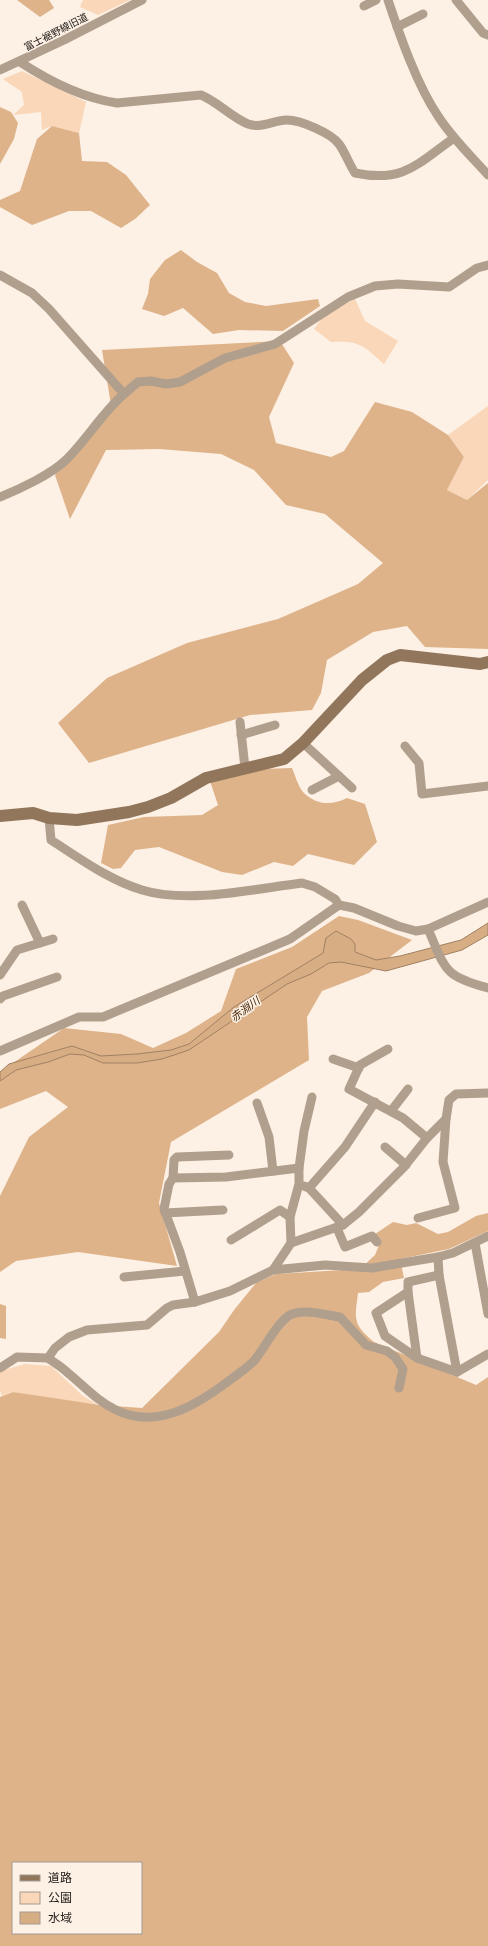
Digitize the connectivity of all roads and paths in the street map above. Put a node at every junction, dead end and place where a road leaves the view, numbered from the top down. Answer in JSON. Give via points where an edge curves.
{"nodes":[{"id":1,"x":142,"y":0,"type":"edge"},
{"id":2,"x":376,"y":0,"type":"edge"},
{"id":3,"x":388,"y":0,"type":"edge"},
{"id":4,"x":456,"y":0,"type":"edge"},
{"id":5,"x":364,"y":6,"type":"dead end"},
{"id":6,"x":423,"y":14,"type":"dead end"},
{"id":7,"x":397,"y":27,"type":"junction"},
{"id":8,"x":488,"y":35,"type":"edge"},
{"id":9,"x":20,"y":62,"type":"junction"},
{"id":10,"x":0,"y":70,"type":"edge"},
{"id":11,"x":454,"y":138,"type":"junction"},
{"id":12,"x":488,"y":175,"type":"edge"},
{"id":13,"x":488,"y":265,"type":"edge"},
{"id":14,"x":0,"y":275,"type":"edge"},
{"id":15,"x":124,"y":394,"type":"junction"},
{"id":16,"x":0,"y":497,"type":"edge"},
{"id":17,"x":488,"y":662,"type":"edge"},
{"id":18,"x":240,"y":722,"type":"dead end"},
{"id":19,"x":275,"y":725,"type":"dead end"},
{"id":20,"x":241,"y":735,"type":"junction"},
{"id":21,"x":303,"y":743,"type":"junction"},
{"id":22,"x":405,"y":746,"type":"dead end"},
{"id":23,"x":245,"y":768,"type":"junction"},
{"id":24,"x":339,"y":776,"type":"junction"},
{"id":25,"x":488,"y":786,"type":"edge"},
{"id":26,"x":352,"y":788,"type":"dead end"},
{"id":27,"x":312,"y":790,"type":"dead end"},
{"id":28,"x":0,"y":816,"type":"edge"},
{"id":29,"x":49,"y":818,"type":"junction"},
{"id":30,"x":488,"y":902,"type":"edge"},
{"id":31,"x":22,"y":905,"type":"dead end"},
{"id":32,"x":339,"y":905,"type":"junction"},
{"id":33,"x":428,"y":929,"type":"junction"},
{"id":34,"x":53,"y":939,"type":"dead end"},
{"id":35,"x":40,"y":943,"type":"junction"},
{"id":36,"x":0,"y":975,"type":"edge"},
{"id":37,"x":57,"y":977,"type":"dead end"},
{"id":38,"x":488,"y":988,"type":"edge"},
{"id":39,"x":1,"y":994,"type":"edge"},
{"id":40,"x":388,"y":1049,"type":"dead end"},
{"id":41,"x":0,"y":1051,"type":"edge"},
{"id":42,"x":333,"y":1060,"type":"dead end"},
{"id":43,"x":359,"y":1068,"type":"junction"},
{"id":44,"x":408,"y":1089,"type":"dead end"},
{"id":45,"x":488,"y":1093,"type":"edge"},
{"id":46,"x":312,"y":1097,"type":"dead end"},
{"id":47,"x":375,"y":1102,"type":"junction"},
{"id":48,"x":257,"y":1103,"type":"dead end"},
{"id":49,"x":391,"y":1111,"type":"junction"},
{"id":50,"x":446,"y":1119,"type":"junction"},
{"id":51,"x":427,"y":1138,"type":"junction"},
{"id":52,"x":385,"y":1147,"type":"dead end"},
{"id":53,"x":229,"y":1155,"type":"dead end"},
{"id":54,"x":406,"y":1165,"type":"junction"},
{"id":55,"x":299,"y":1168,"type":"junction"},
{"id":56,"x":273,"y":1171,"type":"junction"},
{"id":57,"x":172,"y":1178,"type":"junction"},
{"id":58,"x":299,"y":1184,"type":"junction"},
{"id":59,"x":310,"y":1188,"type":"junction"},
{"id":60,"x":222,"y":1210,"type":"dead end"},
{"id":61,"x":165,"y":1213,"type":"junction"},
{"id":62,"x":290,"y":1217,"type":"junction"},
{"id":63,"x":418,"y":1218,"type":"dead end"},
{"id":64,"x":340,"y":1227,"type":"junction"},
{"id":65,"x":488,"y":1236,"type":"edge"},
{"id":66,"x":231,"y":1240,"type":"dead end"},
{"id":67,"x":377,"y":1242,"type":"dead end"},
{"id":68,"x":291,"y":1243,"type":"junction"},
{"id":69,"x":475,"y":1243,"type":"junction"},
{"id":70,"x":438,"y":1258,"type":"junction"},
{"id":71,"x":273,"y":1270,"type":"junction"},
{"id":72,"x":185,"y":1271,"type":"junction"},
{"id":73,"x":439,"y":1275,"type":"junction"},
{"id":74,"x":124,"y":1277,"type":"dead end"},
{"id":75,"x":408,"y":1292,"type":"junction"},
{"id":76,"x":195,"y":1302,"type":"junction"},
{"id":77,"x":488,"y":1314,"type":"edge"},
{"id":78,"x":488,"y":1354,"type":"edge"},
{"id":79,"x":48,"y":1358,"type":"junction"},
{"id":80,"x":417,"y":1358,"type":"junction"},
{"id":81,"x":0,"y":1368,"type":"edge"},
{"id":82,"x":457,"y":1372,"type":"junction"},
{"id":83,"x":399,"y":1388,"type":"dead end"}],
"edges":[{"from":1,"to":9,"type":"street","name":"富士裾野線旧道"},
{"from":2,"to":5,"type":"street"},
{"from":3,"to":7,"type":"street"},
{"from":4,"to":8,"type":"street","via":[[483,33]]},
{"from":6,"to":7,"type":"street"},
{"from":7,"to":11,"type":"street","via":[[437,116]]},
{"from":9,"to":10,"type":"street","name":"富士裾野線旧道"},
{"from":9,"to":11,"type":"street","via":[[83,95],[104,101],[201,95],[214,100],[248,124],[259,126],[287,120],[301,123],[327,133],[339,143],[355,173],[371,176],[390,176],[404,172]]},
{"from":11,"to":12,"type":"street"},
{"from":13,"to":15,"type":"street","via":[[477,268],[449,287],[398,284],[376,286],[348,297],[276,344],[225,358],[180,382],[138,382]]},
{"from":14,"to":15,"type":"street","via":[[32,294],[49,308]]},
{"from":15,"to":16,"type":"street","via":[[111,405],[67,459],[53,470]]},
{"from":17,"to":21,"type":"street","via":[[480,664],[400,655],[387,660],[362,680]]},
{"from":18,"to":20,"type":"street"},
{"from":19,"to":20,"type":"street"},
{"from":20,"to":23,"type":"street"},
{"from":21,"to":23,"type":"street","via":[[284,759]]},
{"from":21,"to":24,"type":"street"},
{"from":22,"to":25,"type":"street","via":[[419,763],[422,794]]},
{"from":23,"to":29,"type":"street","via":[[206,778],[171,798],[142,809],[77,820]]},
{"from":24,"to":26,"type":"street"},
{"from":24,"to":27,"type":"street"},
{"from":28,"to":29,"type":"street","via":[[33,814]]},
{"from":29,"to":32,"type":"street","via":[[51,840],[113,878],[141,890],[164,895],[194,895],[302,884],[315,887],[335,899]]},
{"from":30,"to":33,"type":"street"},
{"from":31,"to":35,"type":"street"},
{"from":32,"to":33,"type":"street","via":[[416,931]]},
{"from":32,"to":41,"type":"street","via":[[290,939],[103,1017],[80,1017]]},
{"from":33,"to":38,"type":"street","via":[[444,966],[453,975],[463,981]]},
{"from":34,"to":35,"type":"street"},
{"from":35,"to":36,"type":"street","via":[[17,950]]},
{"from":37,"to":39,"type":"street"},
{"from":40,"to":43,"type":"street"},
{"from":42,"to":43,"type":"street"},
{"from":43,"to":47,"type":"street","via":[[349,1089]]},
{"from":44,"to":49,"type":"street"},
{"from":45,"to":50,"type":"street","via":[[456,1094],[449,1100]]},
{"from":46,"to":55,"type":"street"},
{"from":47,"to":49,"type":"street"},
{"from":47,"to":59,"type":"street","via":[[345,1147]]},
{"from":48,"to":56,"type":"street","via":[[269,1137]]},
{"from":49,"to":51,"type":"street"},
{"from":50,"to":51,"type":"street"},
{"from":50,"to":63,"type":"street","via":[[443,1162],[455,1208]]},
{"from":51,"to":54,"type":"street"},
{"from":52,"to":54,"type":"street"},
{"from":53,"to":57,"type":"street","via":[[176,1156]]},
{"from":54,"to":64,"type":"street","via":[[359,1212]]},
{"from":55,"to":56,"type":"street"},
{"from":55,"to":58,"type":"street"},
{"from":56,"to":57,"type":"street","via":[[226,1177]]},
{"from":57,"to":61,"type":"street","via":[[168,1184]]},
{"from":58,"to":59,"type":"street"},
{"from":58,"to":62,"type":"street"},
{"from":59,"to":64,"type":"street"},
{"from":60,"to":61,"type":"street"},
{"from":61,"to":72,"type":"street"},
{"from":62,"to":66,"type":"street","via":[[280,1210]]},
{"from":62,"to":68,"type":"street"},
{"from":64,"to":67,"type":"street","via":[[345,1247],[372,1236]]},
{"from":64,"to":68,"type":"street"},
{"from":65,"to":69,"type":"street"},
{"from":68,"to":71,"type":"street"},
{"from":69,"to":70,"type":"street"},
{"from":69,"to":77,"type":"street"},
{"from":70,"to":71,"type":"street","via":[[372,1268],[325,1265]]},
{"from":70,"to":73,"type":"street"},
{"from":71,"to":76,"type":"street","via":[[230,1291]]},
{"from":72,"to":74,"type":"street"},
{"from":72,"to":76,"type":"street"},
{"from":73,"to":75,"type":"street","via":[[408,1282]]},
{"from":73,"to":82,"type":"street"},
{"from":75,"to":80,"type":"street"},
{"from":75,"to":80,"type":"street","via":[[376,1313],[385,1336]]},
{"from":76,"to":79,"type":"street","via":[[173,1305],[147,1325],[87,1330],[74,1335],[55,1348]]},
{"from":78,"to":82,"type":"street"},
{"from":79,"to":81,"type":"street","via":[[17,1357]]},
{"from":79,"to":83,"type":"street","via":[[68,1372],[86,1390],[116,1410],[136,1416],[169,1415],[189,1407],[247,1367],[267,1344],[278,1326],[290,1315],[301,1312],[340,1317],[366,1345],[387,1351],[395,1357],[403,1369]]},
{"from":80,"to":82,"type":"street"}]}
